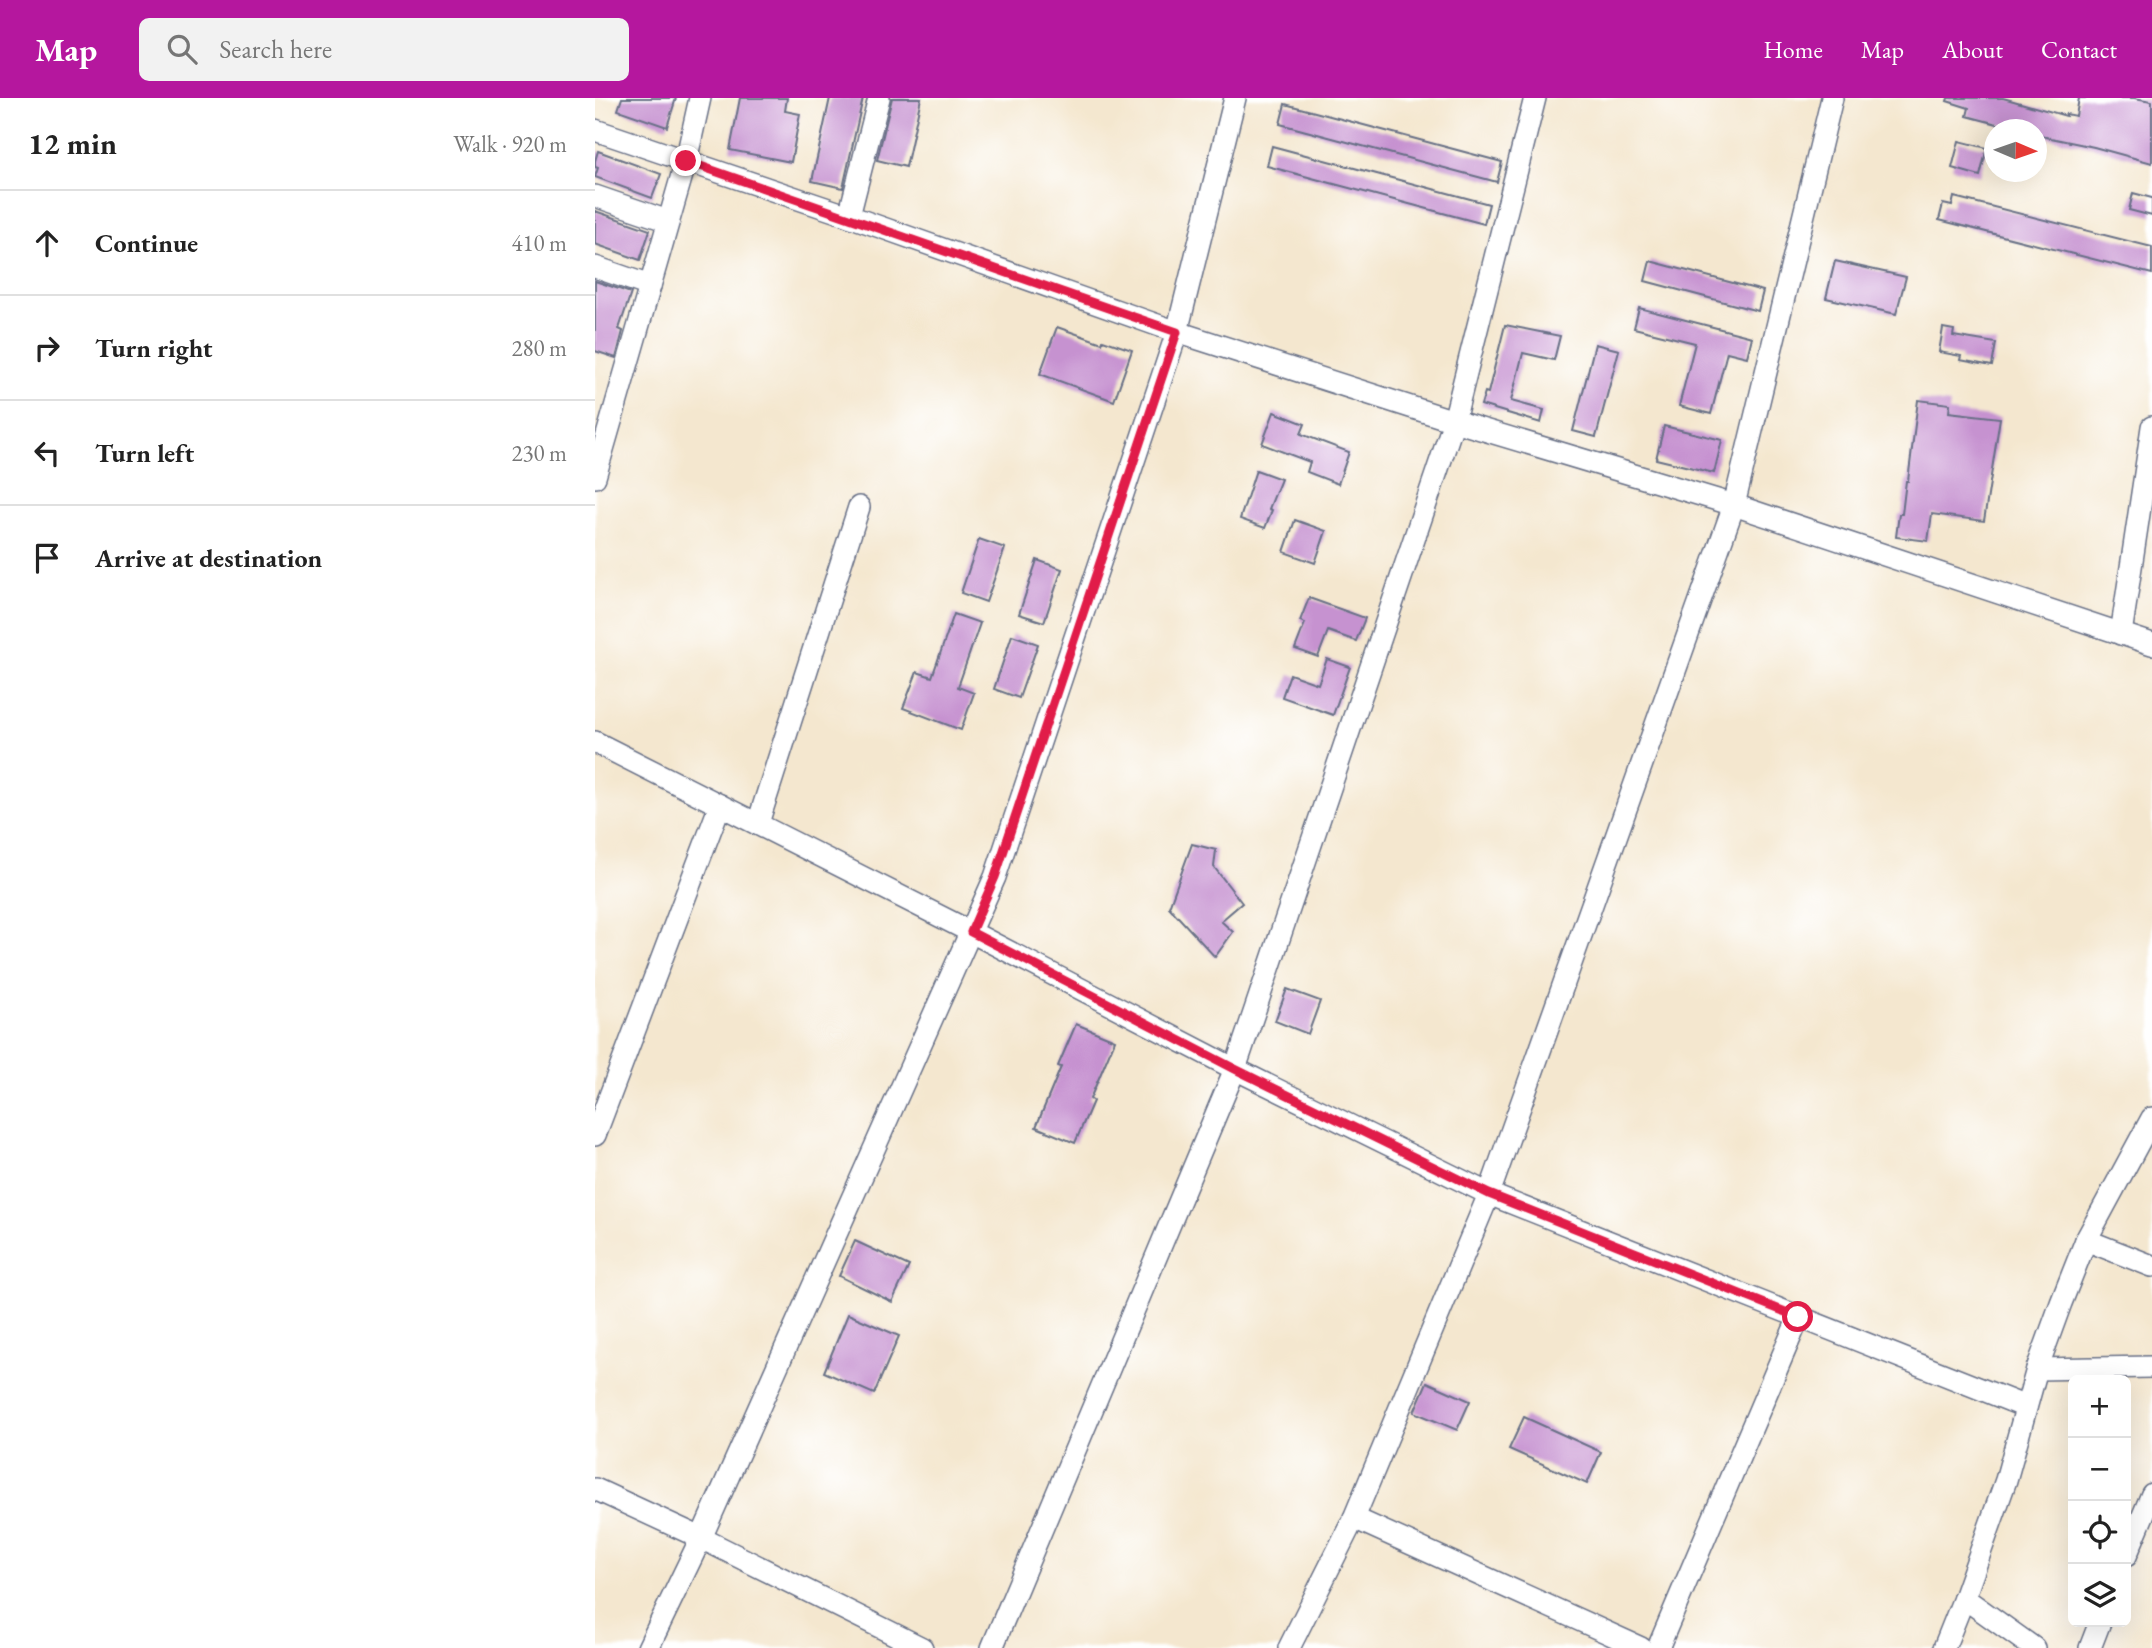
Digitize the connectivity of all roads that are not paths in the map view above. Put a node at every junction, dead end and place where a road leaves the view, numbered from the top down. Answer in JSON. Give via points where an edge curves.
{"nodes":[{"id":1,"x":700,"y":98,"type":"edge"},
{"id":2,"x":880,"y":98,"type":"edge"},
{"id":3,"x":1235,"y":98,"type":"edge"},
{"id":4,"x":1535,"y":98,"type":"edge"},
{"id":5,"x":1832,"y":98,"type":"edge"},
{"id":6,"x":595,"y":130,"type":"edge"},
{"id":7,"x":686,"y":161,"type":"junction"},
{"id":8,"x":595,"y":196,"type":"edge"},
{"id":9,"x":849,"y":216,"type":"junction"},
{"id":10,"x":669,"y":221,"type":"junction"},
{"id":11,"x":595,"y":267,"type":"edge"},
{"id":12,"x":650,"y":286,"type":"junction"},
{"id":13,"x":1177,"y":332,"type":"junction"},
{"id":14,"x":1454,"y":421,"type":"junction"},
{"id":15,"x":2152,"y":427,"type":"edge"},
{"id":16,"x":2149,"y":466,"type":"edge"},
{"id":17,"x":595,"y":477,"type":"edge"},
{"id":18,"x":1734,"y":505,"type":"junction"},
{"id":19,"x":859,"y":507,"type":"dead end"},
{"id":20,"x":2121,"y":634,"type":"junction"},
{"id":21,"x":2152,"y":644,"type":"edge"},
{"id":22,"x":595,"y":742,"type":"edge"},
{"id":23,"x":720,"y":805,"type":"junction"},
{"id":24,"x":758,"y":823,"type":"junction"},
{"id":25,"x":971,"y":932,"type":"junction"},
{"id":26,"x":1235,"y":1069,"type":"junction"},
{"id":27,"x":2152,"y":1118,"type":"edge"},
{"id":28,"x":595,"y":1135,"type":"edge"},
{"id":29,"x":1489,"y":1194,"type":"junction"},
{"id":30,"x":2086,"y":1240,"type":"junction"},
{"id":31,"x":2152,"y":1266,"type":"edge"},
{"id":32,"x":1798,"y":1317,"type":"junction"},
{"id":33,"x":2152,"y":1367,"type":"edge"},
{"id":34,"x":2037,"y":1369,"type":"junction"},
{"id":35,"x":2123,"y":1374,"type":"edge"},
{"id":36,"x":2026,"y":1407,"type":"junction"},
{"id":37,"x":595,"y":1489,"type":"edge"},
{"id":38,"x":2152,"y":1494,"type":"edge"},
{"id":39,"x":1354,"y":1518,"type":"junction"},
{"id":40,"x":2139,"y":1518,"type":"edge"},
{"id":41,"x":701,"y":1538,"type":"junction"},
{"id":42,"x":2131,"y":1541,"type":"edge"},
{"id":43,"x":1964,"y":1598,"type":"junction"},
{"id":44,"x":2098,"y":1627,"type":"edge"},
{"id":45,"x":913,"y":1646,"type":"edge"},
{"id":46,"x":648,"y":1648,"type":"edge"},
{"id":47,"x":992,"y":1648,"type":"edge"},
{"id":48,"x":1289,"y":1648,"type":"edge"},
{"id":49,"x":1641,"y":1648,"type":"edge"},
{"id":50,"x":1658,"y":1648,"type":"edge"},
{"id":51,"x":1944,"y":1648,"type":"edge"},
{"id":52,"x":2034,"y":1648,"type":"edge"},
{"id":53,"x":2090,"y":1648,"type":"edge"}],
"edges":[{"from":1,"to":7,"type":"street"},
{"from":2,"to":9,"type":"street"},
{"from":3,"to":13,"type":"street"},
{"from":4,"to":14,"type":"street"},
{"from":5,"to":18,"type":"street"},
{"from":6,"to":7,"type":"street"},
{"from":7,"to":9,"type":"street"},
{"from":7,"to":10,"type":"street"},
{"from":8,"to":10,"type":"street"},
{"from":9,"to":13,"type":"street"},
{"from":10,"to":12,"type":"street"},
{"from":11,"to":12,"type":"street"},
{"from":12,"to":17,"type":"street"},
{"from":13,"to":14,"type":"street"},
{"from":13,"to":25,"type":"street","via":[[995,877]]},
{"from":14,"to":18,"type":"street"},
{"from":14,"to":26,"type":"street"},
{"from":15,"to":16,"type":"street"},
{"from":16,"to":20,"type":"street"},
{"from":18,"to":20,"type":"street"},
{"from":18,"to":29,"type":"street"},
{"from":19,"to":24,"type":"street"},
{"from":20,"to":21,"type":"street"},
{"from":22,"to":23,"type":"street"},
{"from":23,"to":24,"type":"street"},
{"from":23,"to":28,"type":"street"},
{"from":24,"to":25,"type":"street"},
{"from":25,"to":26,"type":"street"},
{"from":25,"to":41,"type":"street"},
{"from":26,"to":29,"type":"street"},
{"from":26,"to":47,"type":"street"},
{"from":27,"to":30,"type":"street"},
{"from":29,"to":32,"type":"street"},
{"from":29,"to":39,"type":"street"},
{"from":30,"to":31,"type":"street"},
{"from":30,"to":34,"type":"street"},
{"from":32,"to":36,"type":"street"},
{"from":32,"to":50,"type":"street"},
{"from":33,"to":35,"type":"street"},
{"from":34,"to":35,"type":"street"},
{"from":34,"to":36,"type":"street"},
{"from":36,"to":43,"type":"street","via":[[2006,1480]]},
{"from":37,"to":41,"type":"street"},
{"from":38,"to":40,"type":"street"},
{"from":39,"to":48,"type":"street"},
{"from":39,"to":49,"type":"street"},
{"from":40,"to":42,"type":"street"},
{"from":41,"to":45,"type":"street"},
{"from":41,"to":46,"type":"street"},
{"from":43,"to":51,"type":"street"},
{"from":43,"to":52,"type":"street"},
{"from":44,"to":53,"type":"street"}]}
